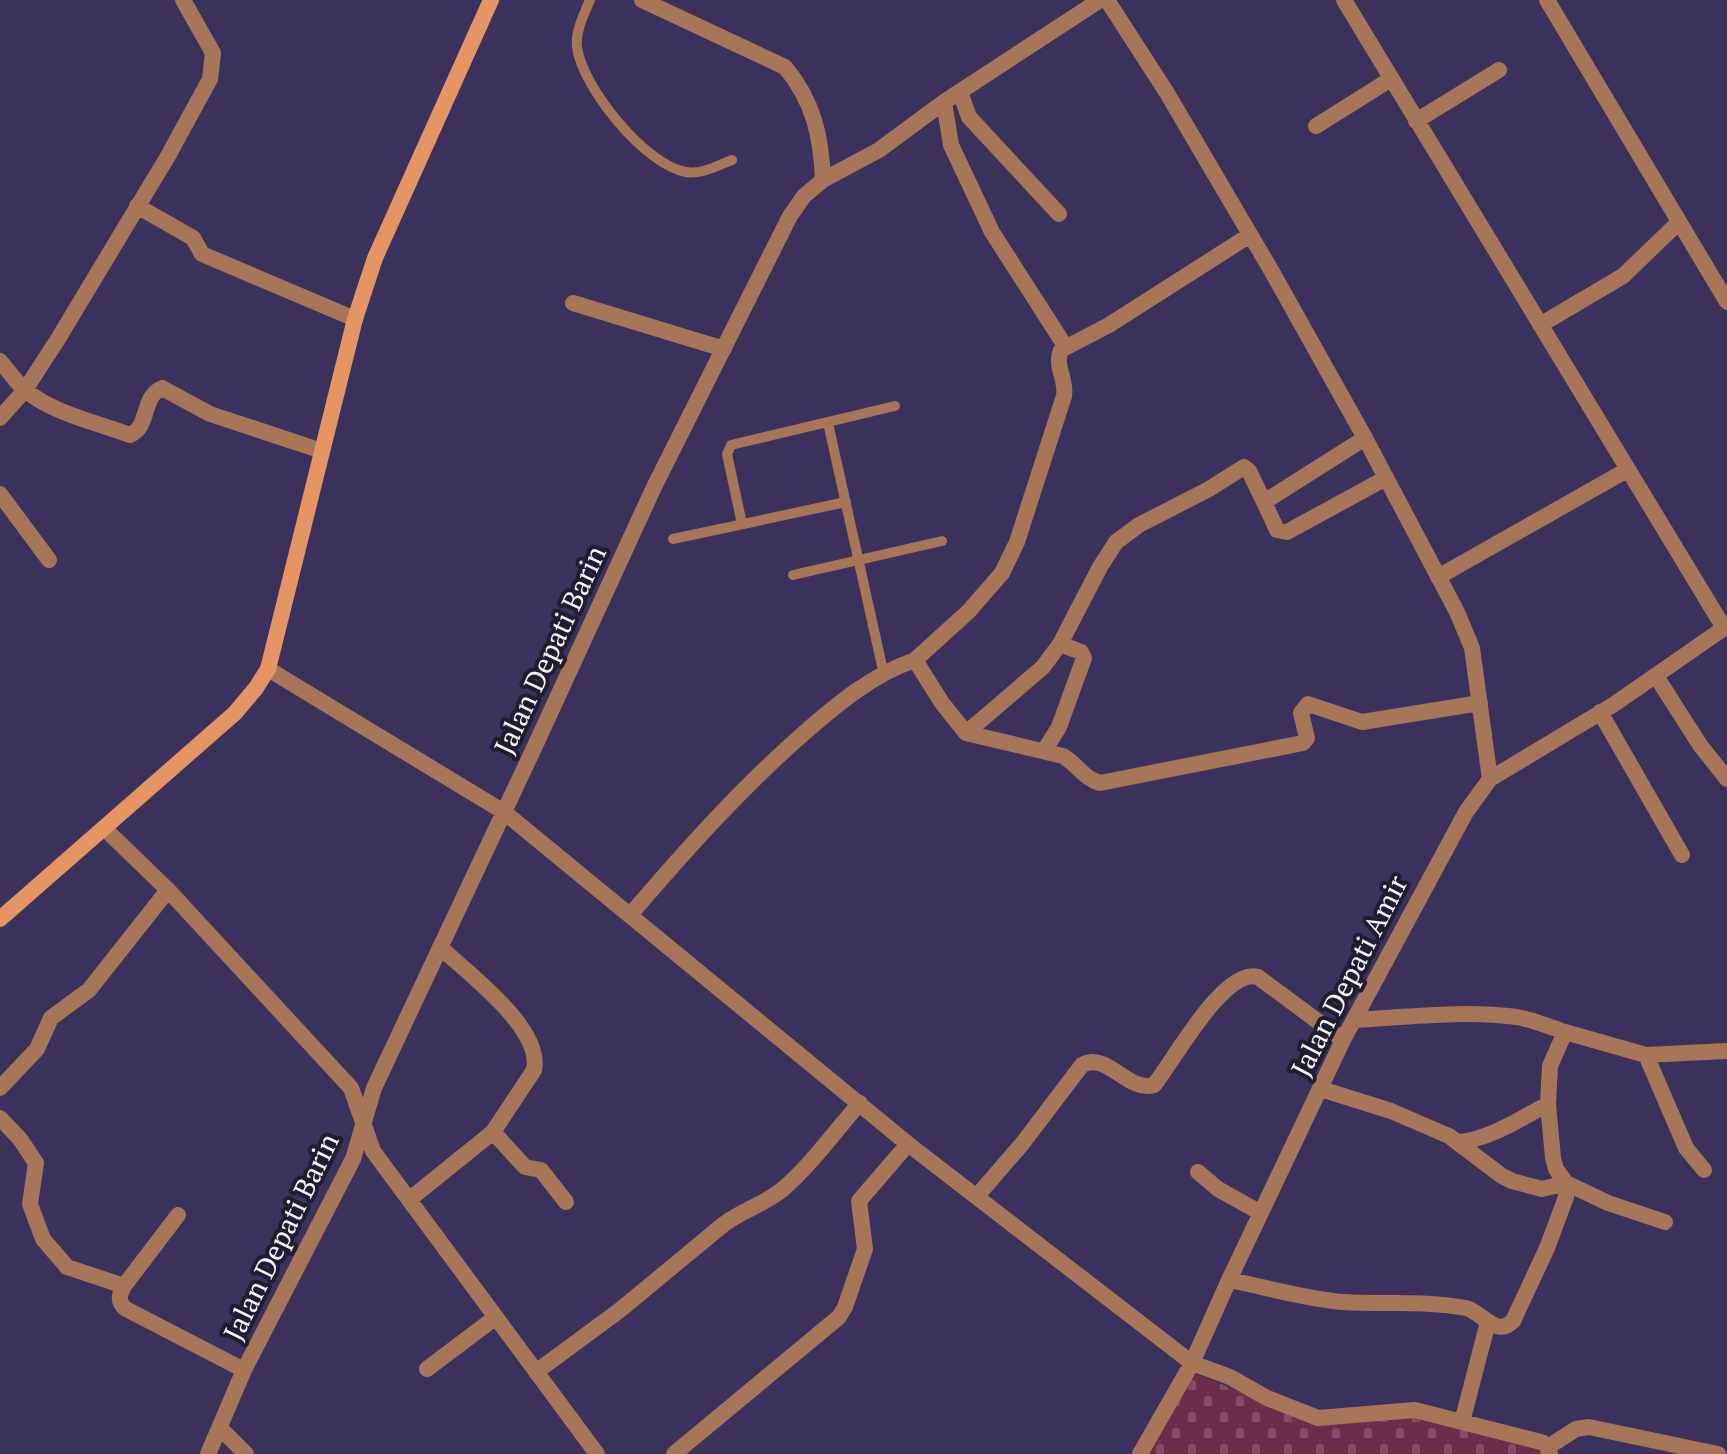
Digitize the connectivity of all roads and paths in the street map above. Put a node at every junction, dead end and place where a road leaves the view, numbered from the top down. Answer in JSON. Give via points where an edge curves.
{"nodes":[{"id":1,"x":183,"y":0,"type":"edge"},
{"id":2,"x":491,"y":0,"type":"edge"},
{"id":3,"x":590,"y":0,"type":"edge"},
{"id":4,"x":642,"y":0,"type":"edge"},
{"id":5,"x":1100,"y":0,"type":"edge"},
{"id":6,"x":1107,"y":0,"type":"edge"},
{"id":7,"x":1344,"y":0,"type":"edge"},
{"id":8,"x":1547,"y":0,"type":"edge"},
{"id":9,"x":1499,"y":70,"type":"dead end"},
{"id":10,"x":1391,"y":79,"type":"junction"},
{"id":11,"x":960,"y":92,"type":"junction"},
{"id":12,"x":945,"y":107,"type":"junction"},
{"id":13,"x":969,"y":117,"type":"junction"},
{"id":14,"x":1416,"y":121,"type":"junction"},
{"id":15,"x":1316,"y":126,"type":"dead end"},
{"id":16,"x":732,"y":160,"type":"dead end"},
{"id":17,"x":823,"y":180,"type":"junction"},
{"id":18,"x":137,"y":206,"type":"junction"},
{"id":19,"x":1059,"y":214,"type":"dead end"},
{"id":20,"x":1679,"y":222,"type":"junction"},
{"id":21,"x":1250,"y":235,"type":"junction"},
{"id":22,"x":1727,"y":302,"type":"edge"},
{"id":23,"x":573,"y":303,"type":"dead end"},
{"id":24,"x":355,"y":319,"type":"junction"},
{"id":25,"x":1540,"y":325,"type":"junction"},
{"id":26,"x":1065,"y":346,"type":"junction"},
{"id":27,"x":724,"y":349,"type":"junction"},
{"id":28,"x":0,"y":361,"type":"edge"},
{"id":29,"x":25,"y":390,"type":"junction"},
{"id":30,"x":895,"y":406,"type":"dead end"},
{"id":31,"x":0,"y":418,"type":"edge"},
{"id":32,"x":828,"y":423,"type":"junction"},
{"id":33,"x":1365,"y":438,"type":"junction"},
{"id":34,"x":322,"y":451,"type":"junction"},
{"id":35,"x":1627,"y":470,"type":"junction"},
{"id":36,"x":1386,"y":478,"type":"junction"},
{"id":37,"x":0,"y":494,"type":"edge"},
{"id":38,"x":846,"y":502,"type":"junction"},
{"id":39,"x":1264,"y":502,"type":"junction"},
{"id":40,"x":742,"y":524,"type":"junction"},
{"id":41,"x":673,"y":539,"type":"dead end"},
{"id":42,"x":942,"y":541,"type":"dead end"},
{"id":43,"x":49,"y":560,"type":"dead end"},
{"id":44,"x":859,"y":562,"type":"junction"},
{"id":45,"x":793,"y":575,"type":"dead end"},
{"id":46,"x":1438,"y":577,"type":"junction"},
{"id":47,"x":1725,"y":627,"type":"edge"},
{"id":48,"x":1060,"y":644,"type":"junction"},
{"id":49,"x":915,"y":660,"type":"junction"},
{"id":50,"x":268,"y":669,"type":"junction"},
{"id":51,"x":884,"y":675,"type":"junction"},
{"id":52,"x":1656,"y":676,"type":"junction"},
{"id":53,"x":1480,"y":703,"type":"junction"},
{"id":54,"x":1600,"y":712,"type":"junction"},
{"id":55,"x":966,"y":733,"type":"junction"},
{"id":56,"x":1044,"y":751,"type":"junction"},
{"id":57,"x":1490,"y":779,"type":"junction"},
{"id":58,"x":1727,"y":779,"type":"edge"},
{"id":59,"x":504,"y":812,"type":"junction"},
{"id":60,"x":104,"y":828,"type":"junction"},
{"id":61,"x":1682,"y":855,"type":"dead end"},
{"id":62,"x":168,"y":890,"type":"junction"},
{"id":63,"x":630,"y":915,"type":"junction"},
{"id":64,"x":0,"y":919,"type":"edge"},
{"id":65,"x":440,"y":947,"type":"junction"},
{"id":66,"x":1354,"y":1020,"type":"junction"},
{"id":67,"x":1565,"y":1032,"type":"junction"},
{"id":68,"x":1343,"y":1040,"type":"junction"},
{"id":69,"x":1727,"y":1051,"type":"edge"},
{"id":70,"x":1646,"y":1055,"type":"junction"},
{"id":71,"x":0,"y":1088,"type":"edge"},
{"id":72,"x":1321,"y":1089,"type":"junction"},
{"id":73,"x":860,"y":1103,"type":"junction"},
{"id":74,"x":1548,"y":1104,"type":"junction"},
{"id":75,"x":0,"y":1118,"type":"edge"},
{"id":76,"x":364,"y":1124,"type":"junction"},
{"id":77,"x":493,"y":1132,"type":"junction"},
{"id":78,"x":1458,"y":1142,"type":"junction"},
{"id":79,"x":908,"y":1144,"type":"junction"},
{"id":80,"x":1704,"y":1170,"type":"dead end"},
{"id":81,"x":1198,"y":1172,"type":"dead end"},
{"id":82,"x":1566,"y":1183,"type":"junction"},
{"id":83,"x":977,"y":1196,"type":"junction"},
{"id":84,"x":410,"y":1199,"type":"junction"},
{"id":85,"x":566,"y":1202,"type":"dead end"},
{"id":86,"x":1261,"y":1213,"type":"junction"},
{"id":87,"x":178,"y":1215,"type":"dead end"},
{"id":88,"x":1665,"y":1222,"type":"dead end"},
{"id":89,"x":1229,"y":1280,"type":"junction"},
{"id":90,"x":124,"y":1286,"type":"junction"},
{"id":91,"x":496,"y":1317,"type":"junction"},
{"id":92,"x":1488,"y":1322,"type":"junction"},
{"id":93,"x":1192,"y":1363,"type":"junction"},
{"id":94,"x":427,"y":1369,"type":"dead end"},
{"id":95,"x":244,"y":1370,"type":"junction"},
{"id":96,"x":536,"y":1372,"type":"junction"},
{"id":97,"x":1462,"y":1422,"type":"junction"},
{"id":98,"x":220,"y":1428,"type":"junction"},
{"id":99,"x":1549,"y":1450,"type":"edge"},
{"id":100,"x":208,"y":1454,"type":"edge"},
{"id":101,"x":246,"y":1454,"type":"edge"},
{"id":102,"x":597,"y":1454,"type":"edge"},
{"id":103,"x":674,"y":1454,"type":"edge"},
{"id":104,"x":1140,"y":1454,"type":"edge"},
{"id":105,"x":1718,"y":1454,"type":"edge"}],
"edges":[{"from":1,"to":18,"type":"street","via":[[213,53],[210,79]]},
{"from":2,"to":24,"type":"main road","via":[[375,258]]},
{"from":3,"to":16,"type":"lane","via":[[578,30],[577,50],[619,125],[666,165],[684,172]]},
{"from":4,"to":17,"type":"street","via":[[785,67],[806,99],[821,140]]},
{"from":5,"to":11,"type":"street","name":"Jalan Depati Barin"},
{"from":6,"to":21,"type":"street"},
{"from":7,"to":10,"type":"street"},
{"from":8,"to":20,"type":"street"},
{"from":9,"to":14,"type":"street"},
{"from":10,"to":14,"type":"street"},
{"from":10,"to":15,"type":"street"},
{"from":11,"to":12,"type":"street","name":"Jalan Depati Barin"},
{"from":11,"to":13,"type":"street"},
{"from":12,"to":13,"type":"street"},
{"from":12,"to":17,"type":"street","name":"Jalan Depati Barin"},
{"from":12,"to":26,"type":"street","via":[[951,145],[992,232]]},
{"from":13,"to":19,"type":"street"},
{"from":14,"to":25,"type":"street"},
{"from":17,"to":27,"type":"street","name":"Jalan Depati Barin","via":[[790,216]]},
{"from":18,"to":24,"type":"street","via":[[193,238],[202,254]]},
{"from":18,"to":29,"type":"street"},
{"from":20,"to":22,"type":"street"},
{"from":20,"to":25,"type":"street","via":[[1623,276]]},
{"from":21,"to":26,"type":"street","via":[[1109,325]]},
{"from":21,"to":33,"type":"street"},
{"from":23,"to":27,"type":"street"},
{"from":24,"to":34,"type":"main road"},
{"from":25,"to":35,"type":"street"},
{"from":26,"to":49,"type":"street","via":[[1058,360],[1065,387],[1061,408],[1017,542],[997,581]]},
{"from":27,"to":59,"type":"street","name":"Jalan Depati Barin"},
{"from":28,"to":29,"type":"street"},
{"from":29,"to":31,"type":"street"},
{"from":29,"to":34,"type":"street","via":[[70,414],[130,435],[141,426],[153,394],[166,388],[210,414]]},
{"from":30,"to":32,"type":"lane"},
{"from":32,"to":38,"type":"lane"},
{"from":32,"to":40,"type":"lane","via":[[729,447]]},
{"from":33,"to":36,"type":"street"},
{"from":33,"to":39,"type":"street"},
{"from":34,"to":50,"type":"main road"},
{"from":35,"to":46,"type":"street"},
{"from":35,"to":47,"type":"street"},
{"from":36,"to":39,"type":"street","via":[[1287,532],[1277,530]]},
{"from":36,"to":46,"type":"street"},
{"from":37,"to":43,"type":"street"},
{"from":38,"to":40,"type":"lane"},
{"from":38,"to":44,"type":"lane"},
{"from":39,"to":48,"type":"street","via":[[1244,467],[1126,533],[1108,554]]},
{"from":40,"to":41,"type":"lane"},
{"from":42,"to":44,"type":"lane"},
{"from":44,"to":45,"type":"lane"},
{"from":44,"to":51,"type":"lane"},
{"from":46,"to":53,"type":"street","via":[[1472,648]]},
{"from":47,"to":52,"type":"street","name":"Jalan Depati Amir"},
{"from":48,"to":55,"type":"street","via":[[1043,667]]},
{"from":48,"to":56,"type":"street","via":[[1084,658],[1059,727]]},
{"from":49,"to":51,"type":"street"},
{"from":49,"to":55,"type":"street"},
{"from":50,"to":59,"type":"street"},
{"from":50,"to":60,"type":"main road","via":[[235,713]]},
{"from":51,"to":63,"type":"street","via":[[835,706],[767,765]]},
{"from":52,"to":54,"type":"street","name":"Jalan Depati Amir"},
{"from":52,"to":58,"type":"street"},
{"from":53,"to":56,"type":"street","via":[[1362,722],[1308,704],[1301,710],[1307,738],[1303,743],[1100,783],[1078,772],[1067,757]]},
{"from":53,"to":57,"type":"street"},
{"from":54,"to":57,"type":"street","name":"Jalan Depati Amir"},
{"from":54,"to":61,"type":"street"},
{"from":55,"to":56,"type":"street"},
{"from":57,"to":66,"type":"street","name":"Jalan Depati Amir","via":[[1430,875]]},
{"from":59,"to":63,"type":"street"},
{"from":59,"to":65,"type":"street","name":"Jalan Depati Barin"},
{"from":60,"to":62,"type":"street"},
{"from":60,"to":64,"type":"main road"},
{"from":62,"to":71,"type":"street","via":[[89,990],[47,1023],[37,1049]]},
{"from":62,"to":76,"type":"street","via":[[346,1080]]},
{"from":63,"to":73,"type":"street"},
{"from":65,"to":76,"type":"street","name":"Jalan Depati Barin","via":[[374,1088]]},
{"from":65,"to":77,"type":"street","via":[[520,1023],[533,1045],[534,1070]]},
{"from":66,"to":67,"type":"street","via":[[1501,1016]]},
{"from":66,"to":68,"type":"street","name":"Jalan Depati Amir"},
{"from":67,"to":70,"type":"street"},
{"from":67,"to":74,"type":"street","via":[[1550,1066]]},
{"from":68,"to":72,"type":"street","name":"Jalan Depati Amir"},
{"from":68,"to":83,"type":"street","via":[[1258,977],[1244,977],[1218,997],[1154,1085],[1141,1086],[1097,1063],[1082,1065]]},
{"from":69,"to":70,"type":"street"},
{"from":70,"to":80,"type":"street","via":[[1686,1148]]},
{"from":72,"to":78,"type":"street","via":[[1391,1111]]},
{"from":72,"to":86,"type":"street","name":"Jalan Depati Amir"},
{"from":73,"to":79,"type":"street"},
{"from":73,"to":96,"type":"street","via":[[785,1187],[724,1224]]},
{"from":74,"to":78,"type":"street"},
{"from":74,"to":82,"type":"street","via":[[1553,1158]]},
{"from":75,"to":90,"type":"street","via":[[35,1160],[31,1213],[49,1247],[67,1267]]},
{"from":76,"to":84,"type":"street","via":[[373,1151]]},
{"from":76,"to":95,"type":"street","name":"Jalan Depati Barin","via":[[353,1159]]},
{"from":77,"to":84,"type":"street"},
{"from":77,"to":85,"type":"street","via":[[525,1167],[541,1170]]},
{"from":78,"to":82,"type":"street","via":[[1512,1181],[1542,1189]]},
{"from":79,"to":83,"type":"street"},
{"from":79,"to":103,"type":"street","via":[[859,1201],[865,1249],[839,1317]]},
{"from":81,"to":86,"type":"street"},
{"from":82,"to":88,"type":"street"},
{"from":82,"to":92,"type":"street","via":[[1563,1208],[1513,1321],[1507,1327]]},
{"from":83,"to":93,"type":"street"},
{"from":84,"to":91,"type":"street"},
{"from":86,"to":89,"type":"street","name":"Jalan Depati Amir"},
{"from":87,"to":90,"type":"street"},
{"from":89,"to":92,"type":"street","via":[[1341,1302],[1467,1309]]},
{"from":89,"to":93,"type":"street","name":"Jalan Depati Amir"},
{"from":90,"to":95,"type":"street","via":[[119,1298],[126,1309]]},
{"from":91,"to":94,"type":"street"},
{"from":91,"to":96,"type":"street"},
{"from":92,"to":97,"type":"street"},
{"from":93,"to":97,"type":"street","via":[[1318,1418],[1415,1410]]},
{"from":93,"to":104,"type":"street","name":"Jalan Depati Amir"},
{"from":95,"to":98,"type":"street","name":"Jalan Depati Barin"},
{"from":96,"to":102,"type":"street"},
{"from":97,"to":99,"type":"street","via":[[1541,1442]]},
{"from":98,"to":100,"type":"street","name":"Jalan Depati Barin"},
{"from":98,"to":101,"type":"street"},
{"from":99,"to":105,"type":"street","via":[[1576,1429],[1589,1427]]}]}
